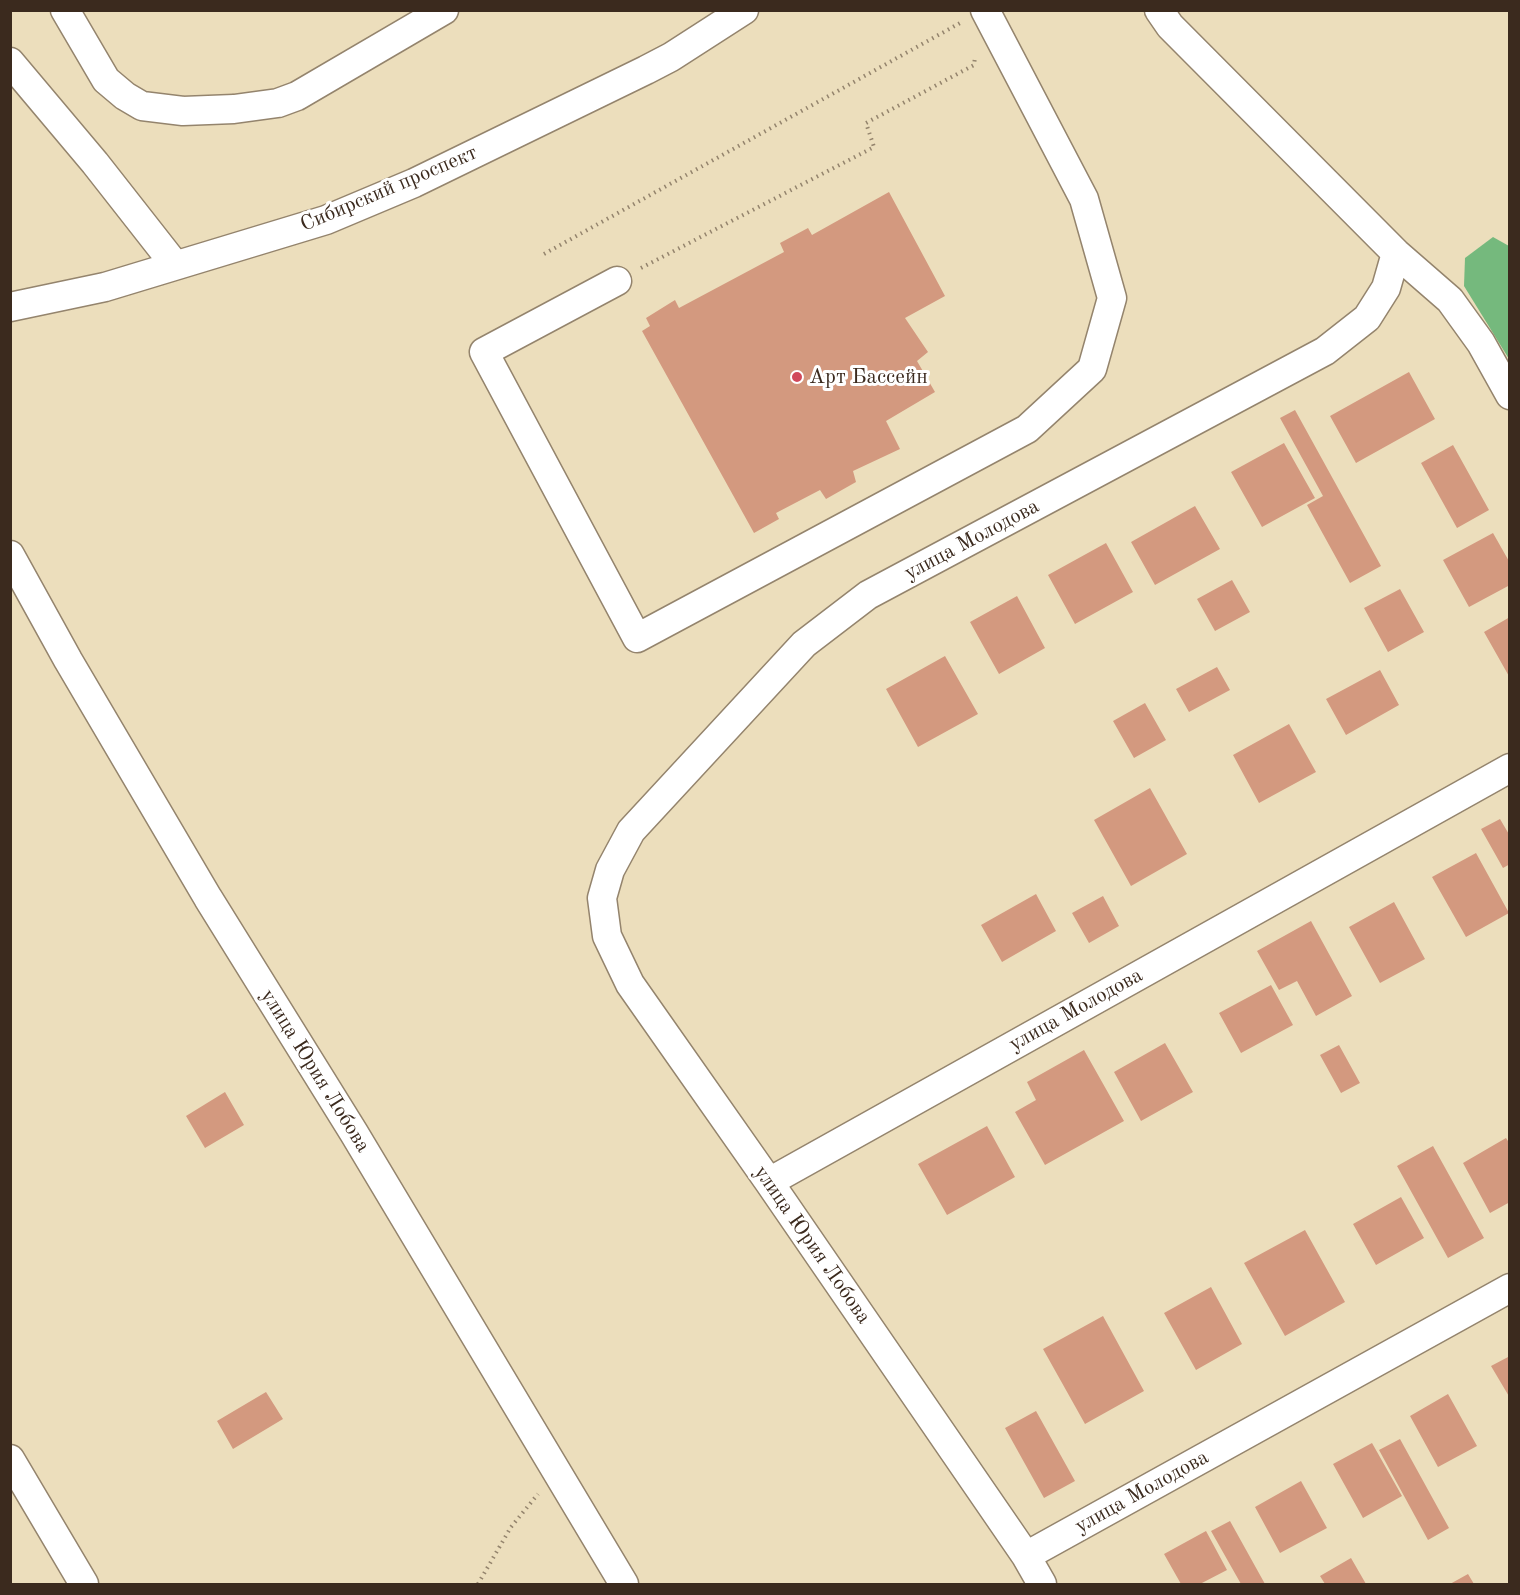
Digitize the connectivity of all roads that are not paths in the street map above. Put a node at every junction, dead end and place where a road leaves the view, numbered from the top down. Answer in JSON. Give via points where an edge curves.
{"nodes":[{"id":1,"x":65,"y":10,"type":"edge"},
{"id":2,"x":444,"y":10,"type":"edge"},
{"id":3,"x":744,"y":10,"type":"edge"},
{"id":4,"x":1159,"y":10,"type":"edge"},
{"id":5,"x":975,"y":15,"type":"edge"},
{"id":6,"x":10,"y":62,"type":"edge"},
{"id":7,"x":1396,"y":253,"type":"junction"},
{"id":8,"x":175,"y":265,"type":"junction"},
{"id":9,"x":616,"y":281,"type":"road end"},
{"id":10,"x":10,"y":307,"type":"edge"},
{"id":11,"x":1509,"y":395,"type":"edge"},
{"id":12,"x":10,"y":555,"type":"edge"},
{"id":13,"x":1509,"y":768,"type":"edge"},
{"id":14,"x":602,"y":898,"type":"joint"},
{"id":15,"x":769,"y":1182,"type":"junction"},
{"id":16,"x":1509,"y":1288,"type":"edge"},
{"id":17,"x":10,"y":1459,"type":"edge"},
{"id":18,"x":1026,"y":1556,"type":"junction"},
{"id":19,"x":84,"y":1584,"type":"edge"},
{"id":20,"x":624,"y":1584,"type":"edge"},
{"id":21,"x":1042,"y":1584,"type":"edge"}],
"edges":[{"from":1,"to":2,"type":"street","via":[[106,80],[124,96],[142,106],[183,111],[234,110],[297,96]]},
{"from":3,"to":8,"type":"street","name":"Сибирский проспект","via":[[662,61],[414,183],[326,220]]},
{"from":4,"to":7,"type":"street","via":[[1170,26]]},
{"from":5,"to":9,"type":"street","via":[[1084,199],[1112,298],[1092,369],[1027,429],[637,638],[483,352]]},
{"from":6,"to":8,"type":"street"},
{"from":7,"to":11,"type":"street","via":[[1450,300],[1481,343]]},
{"from":7,"to":14,"type":"street","name":"улица Молодова","via":[[1386,288],[1367,318],[1325,351],[868,595],[804,644],[631,831],[610,870]]},
{"from":8,"to":10,"type":"street","name":"Сибирский проспект","via":[[105,287]]},
{"from":12,"to":20,"type":"street","name":"улица Юрия Лобова","via":[[208,898]]},
{"from":13,"to":15,"type":"street","name":"улица Молодова"},
{"from":14,"to":15,"type":"street","name":"улица Юрия Лобова","via":[[607,936],[630,984]]},
{"from":15,"to":18,"type":"street","name":"улица Юрия Лобова"},
{"from":16,"to":18,"type":"street","name":"улица Молодова"},
{"from":17,"to":19,"type":"street"},
{"from":18,"to":21,"type":"street","name":"улица Юрия Лобова"}]}
